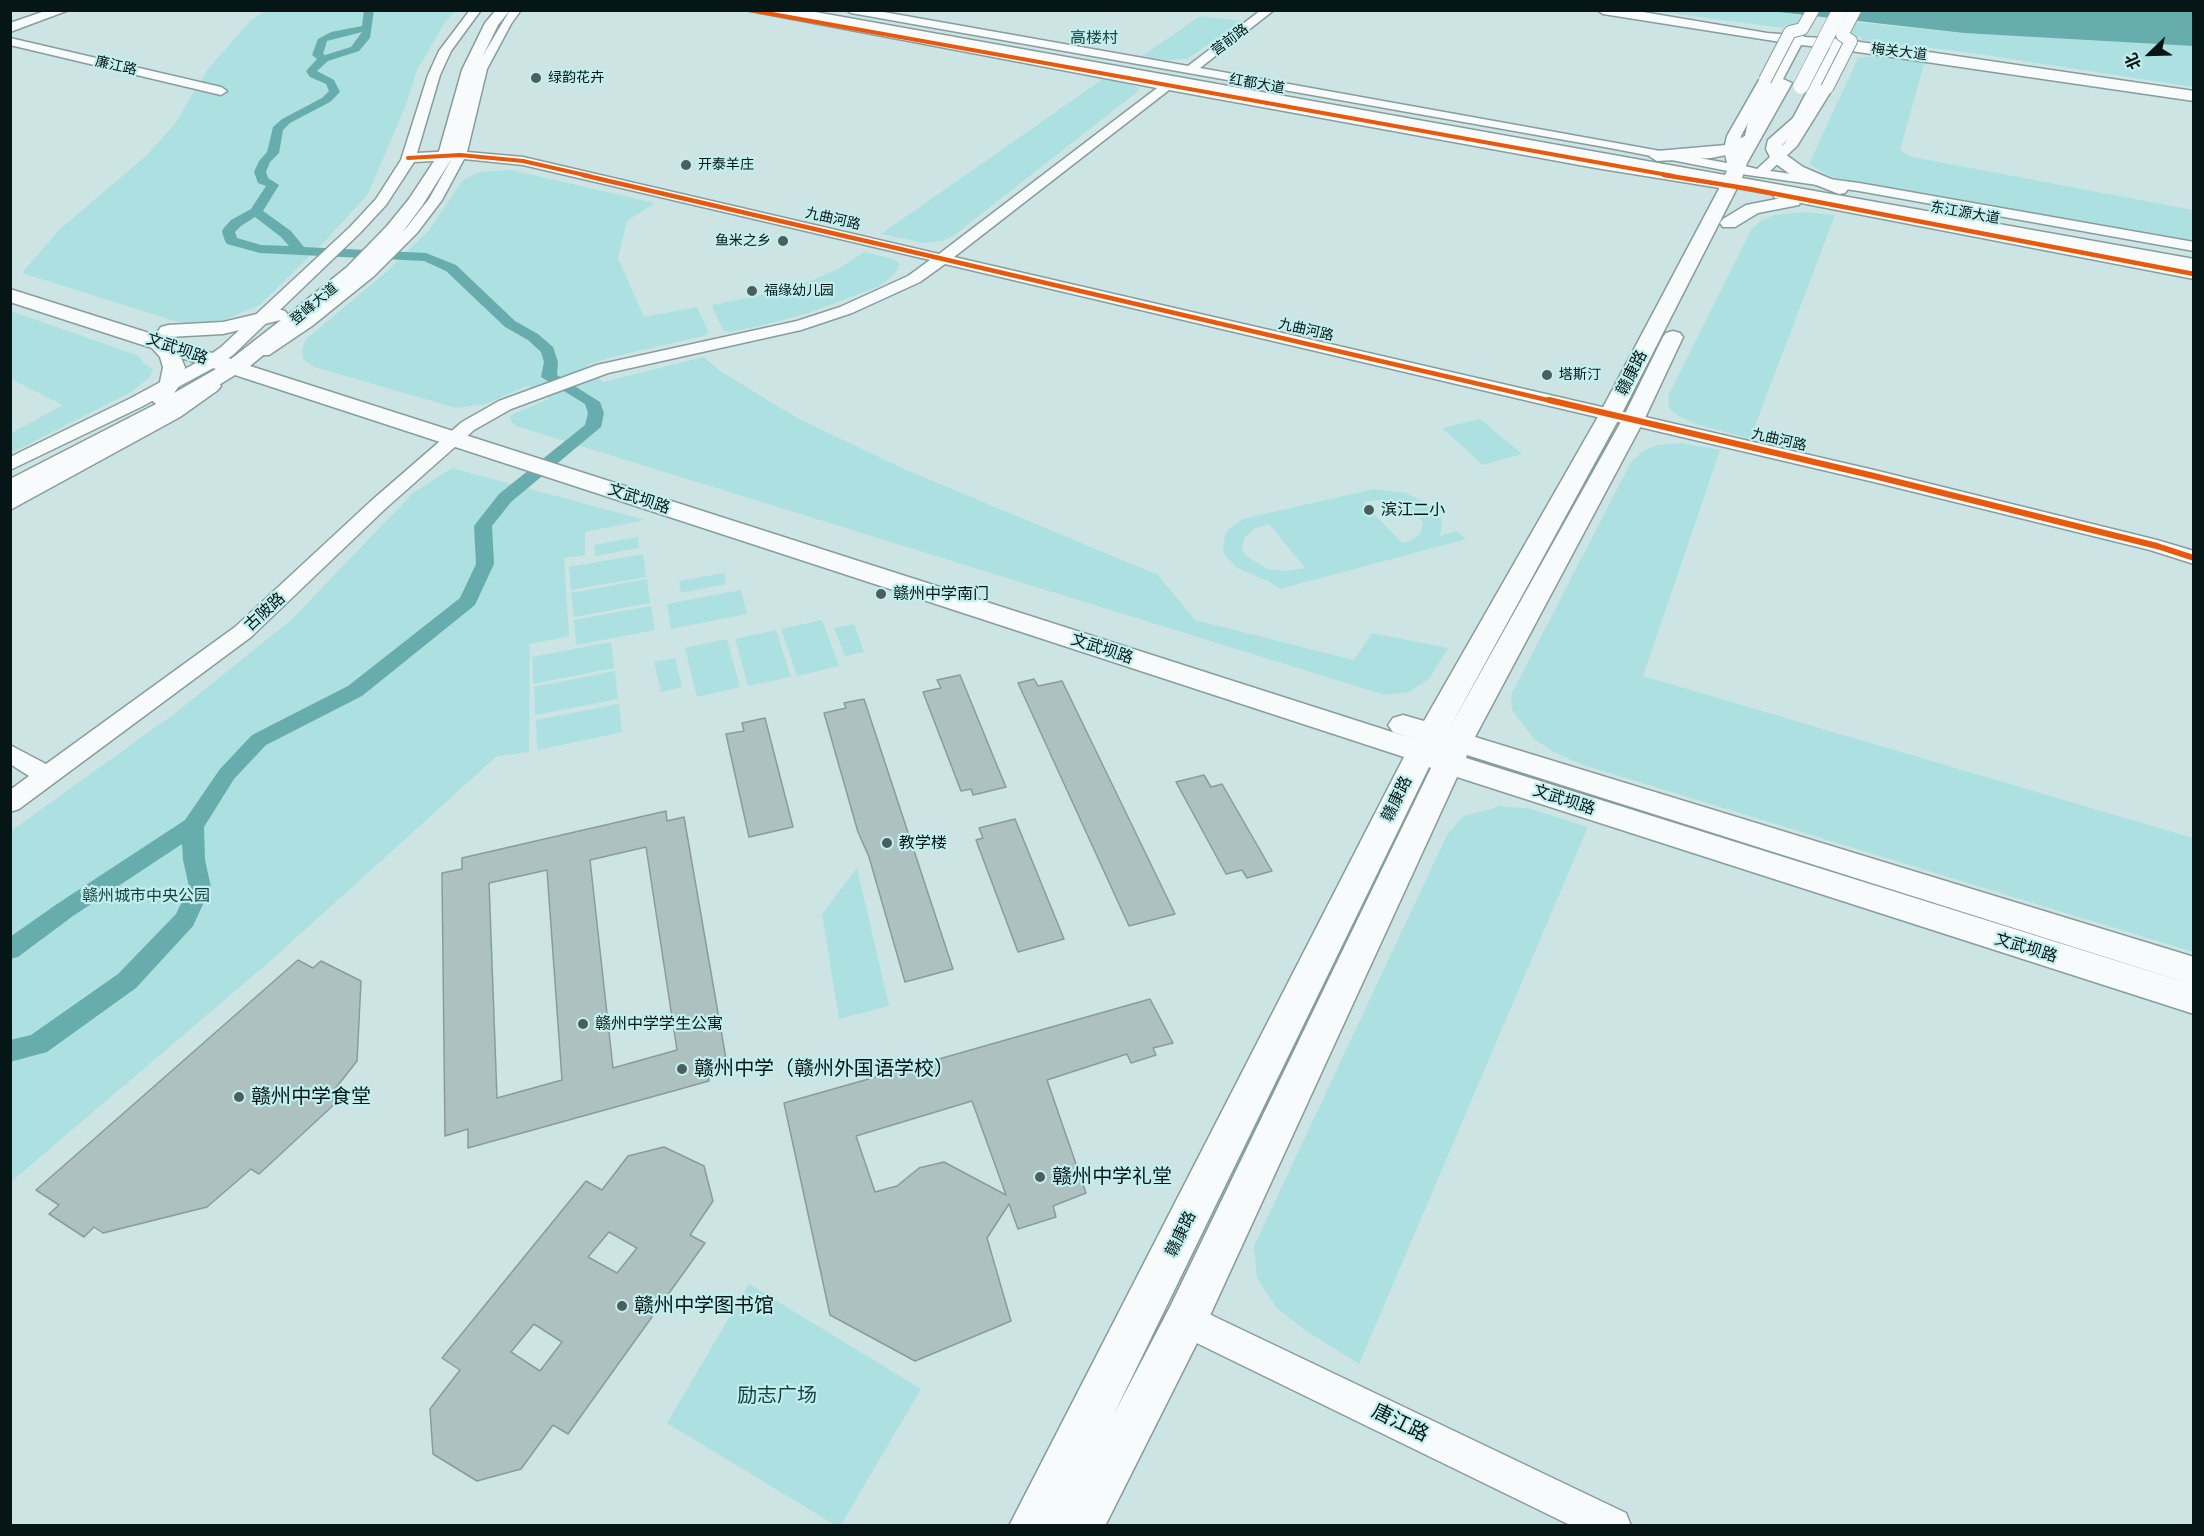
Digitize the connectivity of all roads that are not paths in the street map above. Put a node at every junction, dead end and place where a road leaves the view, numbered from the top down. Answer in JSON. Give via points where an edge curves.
{"nodes":[{"id":1,"x":49,"y":10,"type":"edge"},
{"id":2,"x":63,"y":10,"type":"edge"},
{"id":3,"x":476,"y":10,"type":"edge"},
{"id":4,"x":490,"y":10,"type":"edge"},
{"id":5,"x":504,"y":10,"type":"edge"},
{"id":6,"x":516,"y":10,"type":"edge"},
{"id":7,"x":750,"y":10,"type":"edge"},
{"id":8,"x":778,"y":10,"type":"edge"},
{"id":9,"x":824,"y":10,"type":"edge"},
{"id":10,"x":851,"y":10,"type":"edge"},
{"id":11,"x":1269,"y":10,"type":"edge"},
{"id":12,"x":1603,"y":10,"type":"edge"},
{"id":13,"x":1627,"y":10,"type":"edge"},
{"id":14,"x":1813,"y":10,"type":"edge"},
{"id":15,"x":1823,"y":10,"type":"edge"},
{"id":16,"x":1840,"y":10,"type":"edge"},
{"id":17,"x":1855,"y":10,"type":"edge"},
{"id":18,"x":10,"y":23,"type":"edge"},
{"id":19,"x":10,"y":28,"type":"edge"},
{"id":20,"x":10,"y":41,"type":"edge"},
{"id":21,"x":1796,"y":42,"type":"junction"},
{"id":22,"x":1838,"y":49,"type":"junction"},
{"id":23,"x":1190,"y":70,"type":"junction"},
{"id":24,"x":1168,"y":85,"type":"junction"},
{"id":25,"x":221,"y":91,"type":"dead end"},
{"id":26,"x":446,"y":93,"type":"dead end"},
{"id":27,"x":2193,"y":94,"type":"edge"},
{"id":28,"x":433,"y":135,"type":"dead end"},
{"id":29,"x":1753,"y":139,"type":"junction"},
{"id":30,"x":1731,"y":148,"type":"junction"},
{"id":31,"x":1775,"y":150,"type":"junction"},
{"id":32,"x":453,"y":155,"type":"junction"},
{"id":33,"x":1670,"y":156,"type":"junction"},
{"id":34,"x":426,"y":157,"type":"junction"},
{"id":35,"x":1621,"y":157,"type":"junction"},
{"id":36,"x":408,"y":158,"type":"junction"},
{"id":37,"x":1671,"y":176,"type":"junction"},
{"id":38,"x":1744,"y":178,"type":"junction"},
{"id":39,"x":1819,"y":182,"type":"junction"},
{"id":40,"x":1853,"y":199,"type":"junction"},
{"id":41,"x":1810,"y":201,"type":"junction"},
{"id":42,"x":1721,"y":219,"type":"junction"},
{"id":43,"x":364,"y":230,"type":"junction"},
{"id":44,"x":2193,"y":247,"type":"edge"},
{"id":45,"x":2193,"y":255,"type":"edge"},
{"id":46,"x":943,"y":258,"type":"junction"},
{"id":47,"x":2193,"y":265,"type":"edge"},
{"id":48,"x":352,"y":271,"type":"junction"},
{"id":49,"x":2193,"y":274,"type":"edge"},
{"id":50,"x":10,"y":282,"type":"edge"},
{"id":51,"x":10,"y":295,"type":"edge"},
{"id":52,"x":256,"y":322,"type":"junction"},
{"id":53,"x":280,"y":328,"type":"junction"},
{"id":54,"x":163,"y":336,"type":"junction"},
{"id":55,"x":233,"y":360,"type":"junction"},
{"id":56,"x":289,"y":377,"type":"junction"},
{"id":57,"x":207,"y":390,"type":"junction"},
{"id":58,"x":167,"y":395,"type":"junction"},
{"id":59,"x":1622,"y":417,"type":"junction"},
{"id":60,"x":460,"y":432,"type":"junction"},
{"id":61,"x":10,"y":464,"type":"edge"},
{"id":62,"x":10,"y":477,"type":"edge"},
{"id":63,"x":10,"y":489,"type":"edge"},
{"id":64,"x":10,"y":504,"type":"edge"},
{"id":65,"x":2193,"y":558,"type":"edge"},
{"id":66,"x":1440,"y":748,"type":"junction"},
{"id":67,"x":10,"y":753,"type":"edge"},
{"id":68,"x":46,"y":776,"type":"junction"},
{"id":69,"x":10,"y":802,"type":"edge"},
{"id":70,"x":2193,"y":970,"type":"edge"},
{"id":71,"x":2193,"y":1000,"type":"edge"},
{"id":72,"x":1186,"y":1320,"type":"junction"},
{"id":73,"x":1032,"y":1526,"type":"edge"},
{"id":74,"x":1080,"y":1526,"type":"edge"},
{"id":75,"x":1613,"y":1526,"type":"edge"}],
"edges":[{"from":1,"to":18,"type":"main road"},
{"from":2,"to":19,"type":"main road"},
{"from":3,"to":36,"type":"street","via":[[445,51]]},
{"from":4,"to":26,"type":"main road","via":[[460,51]]},
{"from":5,"to":32,"type":"main road","name":"登峰大道","via":[[492,23],[469,70]]},
{"from":6,"to":32,"type":"street","via":[[481,69]]},
{"from":7,"to":24,"type":"street"},
{"from":8,"to":35,"type":"main road","name":"红都大道"},
{"from":9,"to":35,"type":"main road","name":"红都大道"},
{"from":10,"to":23,"type":"street"},
{"from":11,"to":23,"type":"street","name":"营前路"},
{"from":12,"to":21,"type":"main road","name":"梅关大道"},
{"from":13,"to":21,"type":"main road","name":"梅关大道"},
{"from":14,"to":30,"type":"street","bridge":true,"via":[[1802,29],[1790,32]]},
{"from":15,"to":29,"type":"main road","name":"赣康路"},
{"from":16,"to":31,"type":"main road","name":"赣康路","bridge":true,"via":[[1801,86]]},
{"from":17,"to":31,"type":"street","bridge":true,"via":[[1842,34],[1851,41],[1827,88],[1790,146]]},
{"from":20,"to":25,"type":"street","name":"廉江路"},
{"from":21,"to":22,"type":"main road","name":"梅关大道"},
{"from":21,"to":29,"type":"main road","via":[[1758,112]]},
{"from":22,"to":27,"type":"main road","name":"梅关大道","via":[[2019,65]]},
{"from":22,"to":27,"type":"main road","name":"梅关大道","via":[[1879,49]]},
{"from":22,"to":31,"type":"main road","via":[[1800,120]]},
{"from":23,"to":33,"type":"street"},
{"from":24,"to":37,"type":"street"},
{"from":24,"to":46,"type":"street","name":"古陂路"},
{"from":28,"to":34,"type":"main road","name":"登峰大道"},
{"from":29,"to":30,"type":"main road"},
{"from":29,"to":38,"type":"main road","name":"赣康路"},
{"from":30,"to":33,"type":"main road"},
{"from":30,"to":38,"type":"street"},
{"from":31,"to":38,"type":"main road","name":"赣康路"},
{"from":31,"to":39,"type":"main road","via":[[1797,171]]},
{"from":32,"to":34,"type":"street","name":"九曲河路"},
{"from":32,"to":46,"type":"street","name":"九曲河路","via":[[523,161]]},
{"from":32,"to":48,"type":"main road","name":"登峰大道","via":[[416,202],[403,230]]},
{"from":33,"to":35,"type":"main road"},
{"from":33,"to":38,"type":"street"},
{"from":34,"to":36,"type":"street","name":"九曲河路"},
{"from":34,"to":43,"type":"main road","name":"登峰大道","via":[[397,203]]},
{"from":35,"to":37,"type":"main road"},
{"from":35,"to":38,"type":"main road","name":"红都大道"},
{"from":36,"to":43,"type":"street"},
{"from":37,"to":38,"type":"street"},
{"from":37,"to":42,"type":"main road","via":[[1701,194]]},
{"from":38,"to":39,"type":"street"},
{"from":38,"to":40,"type":"main road","name":"东江源大道"},
{"from":38,"to":41,"type":"street"},
{"from":38,"to":42,"type":"main road","name":"赣康路"},
{"from":39,"to":40,"type":"main road"},
{"from":39,"to":44,"type":"street"},
{"from":40,"to":41,"type":"main road"},
{"from":40,"to":45,"type":"main road","name":"东江源大道"},
{"from":40,"to":47,"type":"main road","name":"东江源大道"},
{"from":41,"to":42,"type":"main road","via":[[1761,206]]},
{"from":41,"to":49,"type":"street"},
{"from":42,"to":59,"type":"main road","name":"赣康路"},
{"from":43,"to":48,"type":"main road","name":"登峰大道"},
{"from":43,"to":52,"type":"street"},
{"from":46,"to":59,"type":"street","name":"九曲河路"},
{"from":46,"to":60,"type":"street","name":"古陂路","via":[[895,289],[824,318],[651,358],[552,386],[505,405]]},
{"from":48,"to":53,"type":"main road","name":"登峰大道"},
{"from":50,"to":54,"type":"main road","name":"文武坝路"},
{"from":51,"to":54,"type":"main road","name":"文武坝路"},
{"from":52,"to":53,"type":"main road"},
{"from":52,"to":54,"type":"main road"},
{"from":52,"to":55,"type":"street"},
{"from":53,"to":55,"type":"main road","name":"登峰大道"},
{"from":53,"to":56,"type":"main road","via":[[275,354]]},
{"from":54,"to":55,"type":"main road","name":"文武坝路"},
{"from":54,"to":58,"type":"main road","via":[[174,367]]},
{"from":55,"to":56,"type":"main road","name":"文武坝路"},
{"from":55,"to":57,"type":"street"},
{"from":55,"to":58,"type":"main road","name":"登峰大道"},
{"from":56,"to":57,"type":"main road"},
{"from":56,"to":60,"type":"main road","name":"文武坝路"},
{"from":57,"to":58,"type":"main road"},
{"from":57,"to":64,"type":"street","via":[[174,413]]},
{"from":58,"to":61,"type":"street","via":[[135,403]]},
{"from":58,"to":62,"type":"main road","name":"登峰大道"},
{"from":58,"to":63,"type":"main road","name":"登峰大道"},
{"from":59,"to":65,"type":"street","name":"九曲河路","via":[[1874,476]]},
{"from":59,"to":66,"type":"main road","name":"赣康路"},
{"from":60,"to":66,"type":"main road","name":"文武坝路"},
{"from":60,"to":68,"type":"street","name":"古陂路","via":[[243,632]]},
{"from":66,"to":70,"type":"main road","name":"文武坝路"},
{"from":66,"to":71,"type":"main road","name":"文武坝路"},
{"from":66,"to":72,"type":"main road","name":"赣康路"},
{"from":66,"to":73,"type":"main road","name":"赣康路"},
{"from":67,"to":68,"type":"street"},
{"from":68,"to":69,"type":"street","name":"古陂路"},
{"from":72,"to":74,"type":"main road","name":"赣康路"},
{"from":72,"to":75,"type":"street","name":"唐江路"}]}
